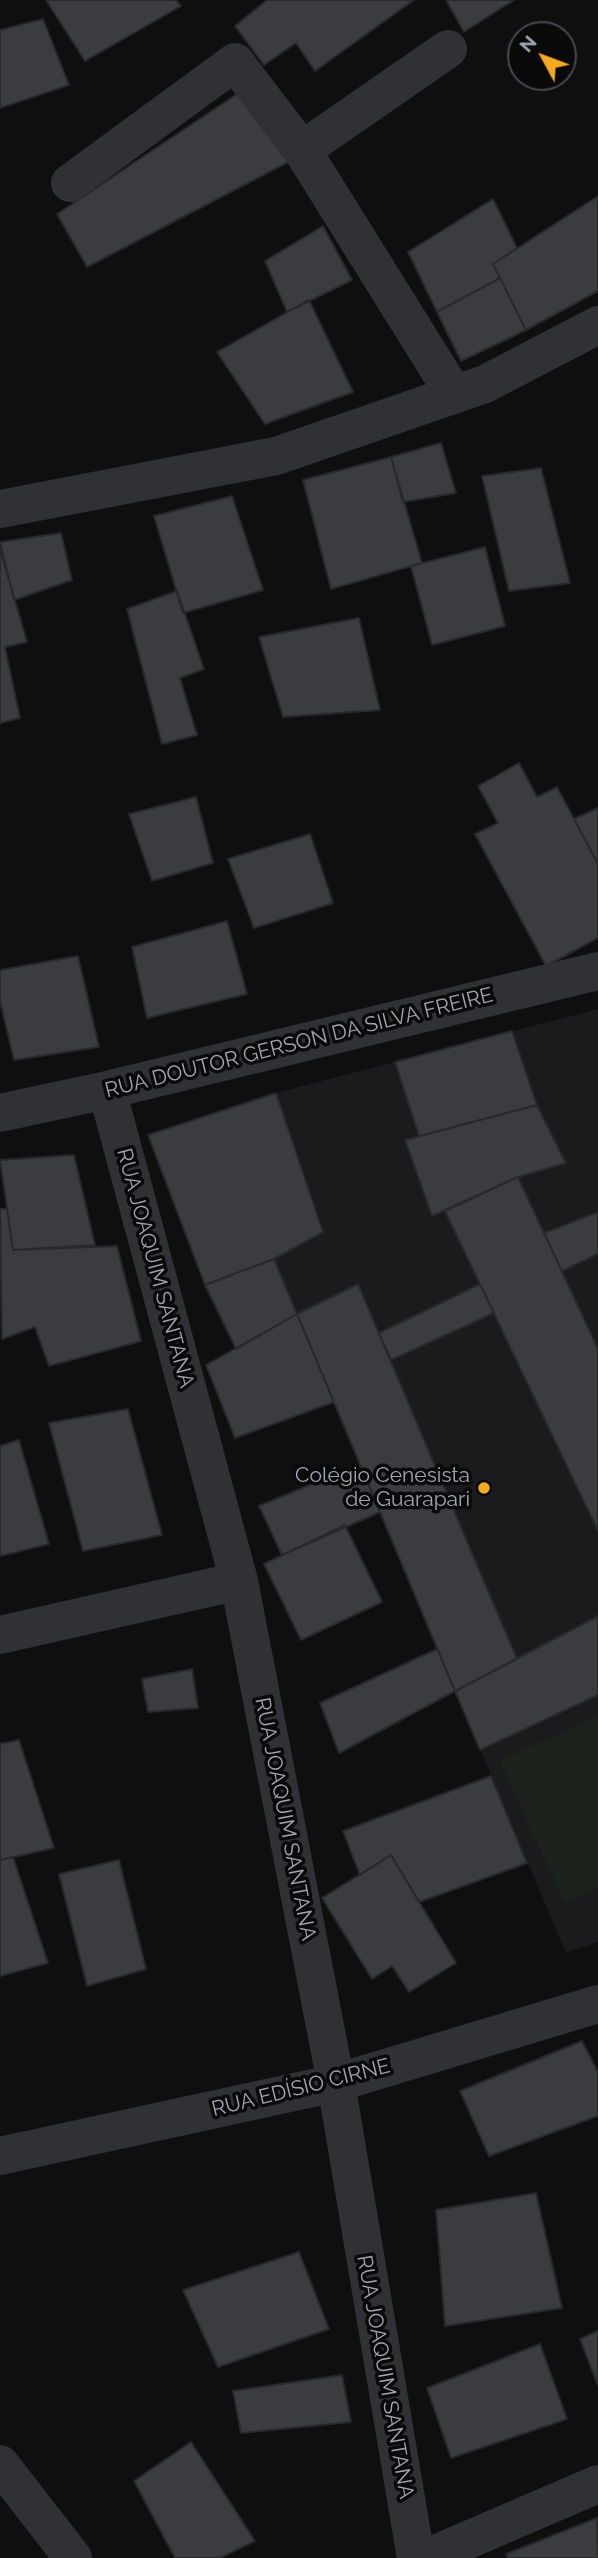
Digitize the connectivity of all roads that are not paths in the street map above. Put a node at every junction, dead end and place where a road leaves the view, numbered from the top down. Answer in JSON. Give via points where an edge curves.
{"nodes":[{"id":1,"x":448,"y":49,"type":"dead end"},
{"id":2,"x":302,"y":150,"type":"junction"},
{"id":3,"x":70,"y":183,"type":"dead end"},
{"id":4,"x":598,"y":325,"type":"edge"},
{"id":5,"x":454,"y":394,"type":"junction"},
{"id":6,"x":0,"y":509,"type":"edge"},
{"id":7,"x":598,"y":971,"type":"edge"},
{"id":8,"x":107,"y":1090,"type":"junction"},
{"id":9,"x":0,"y":1113,"type":"edge"},
{"id":10,"x":239,"y":1581,"type":"junction"},
{"id":11,"x":0,"y":1635,"type":"edge"},
{"id":12,"x":598,"y":2004,"type":"edge"},
{"id":13,"x":336,"y":2082,"type":"junction"},
{"id":14,"x":0,"y":2156,"type":"edge"},
{"id":15,"x":0,"y":2463,"type":"edge"},
{"id":16,"x":598,"y":2484,"type":"edge"},
{"id":17,"x":73,"y":2558,"type":"edge"},
{"id":18,"x":416,"y":2558,"type":"edge"},
{"id":19,"x":426,"y":2558,"type":"edge"}],
"edges":[{"from":1,"to":2,"type":"street"},
{"from":2,"to":3,"type":"street","via":[[235,62]]},
{"from":2,"to":5,"type":"street"},
{"from":4,"to":5,"type":"street","via":[[485,384]]},
{"from":5,"to":6,"type":"street","via":[[276,456]]},
{"from":7,"to":8,"type":"street","name":"RUA DOUTOR GERSON DA SILVA FREIRE"},
{"from":8,"to":9,"type":"street","name":"RUA DOUTOR GERSON DA SILVA FREIRE"},
{"from":8,"to":10,"type":"street","name":"RUA JOAQUIM SANTANA"},
{"from":10,"to":11,"type":"street"},
{"from":10,"to":13,"type":"street","name":"RUA JOAQUIM SANTANA"},
{"from":12,"to":13,"type":"street","name":"RUA EDÍSIO CIRNE"},
{"from":13,"to":14,"type":"street","name":"RUA EDÍSIO CIRNE"},
{"from":13,"to":18,"type":"street","name":"RUA JOAQUIM SANTANA"},
{"from":15,"to":17,"type":"street"},
{"from":16,"to":19,"type":"street"}]}
